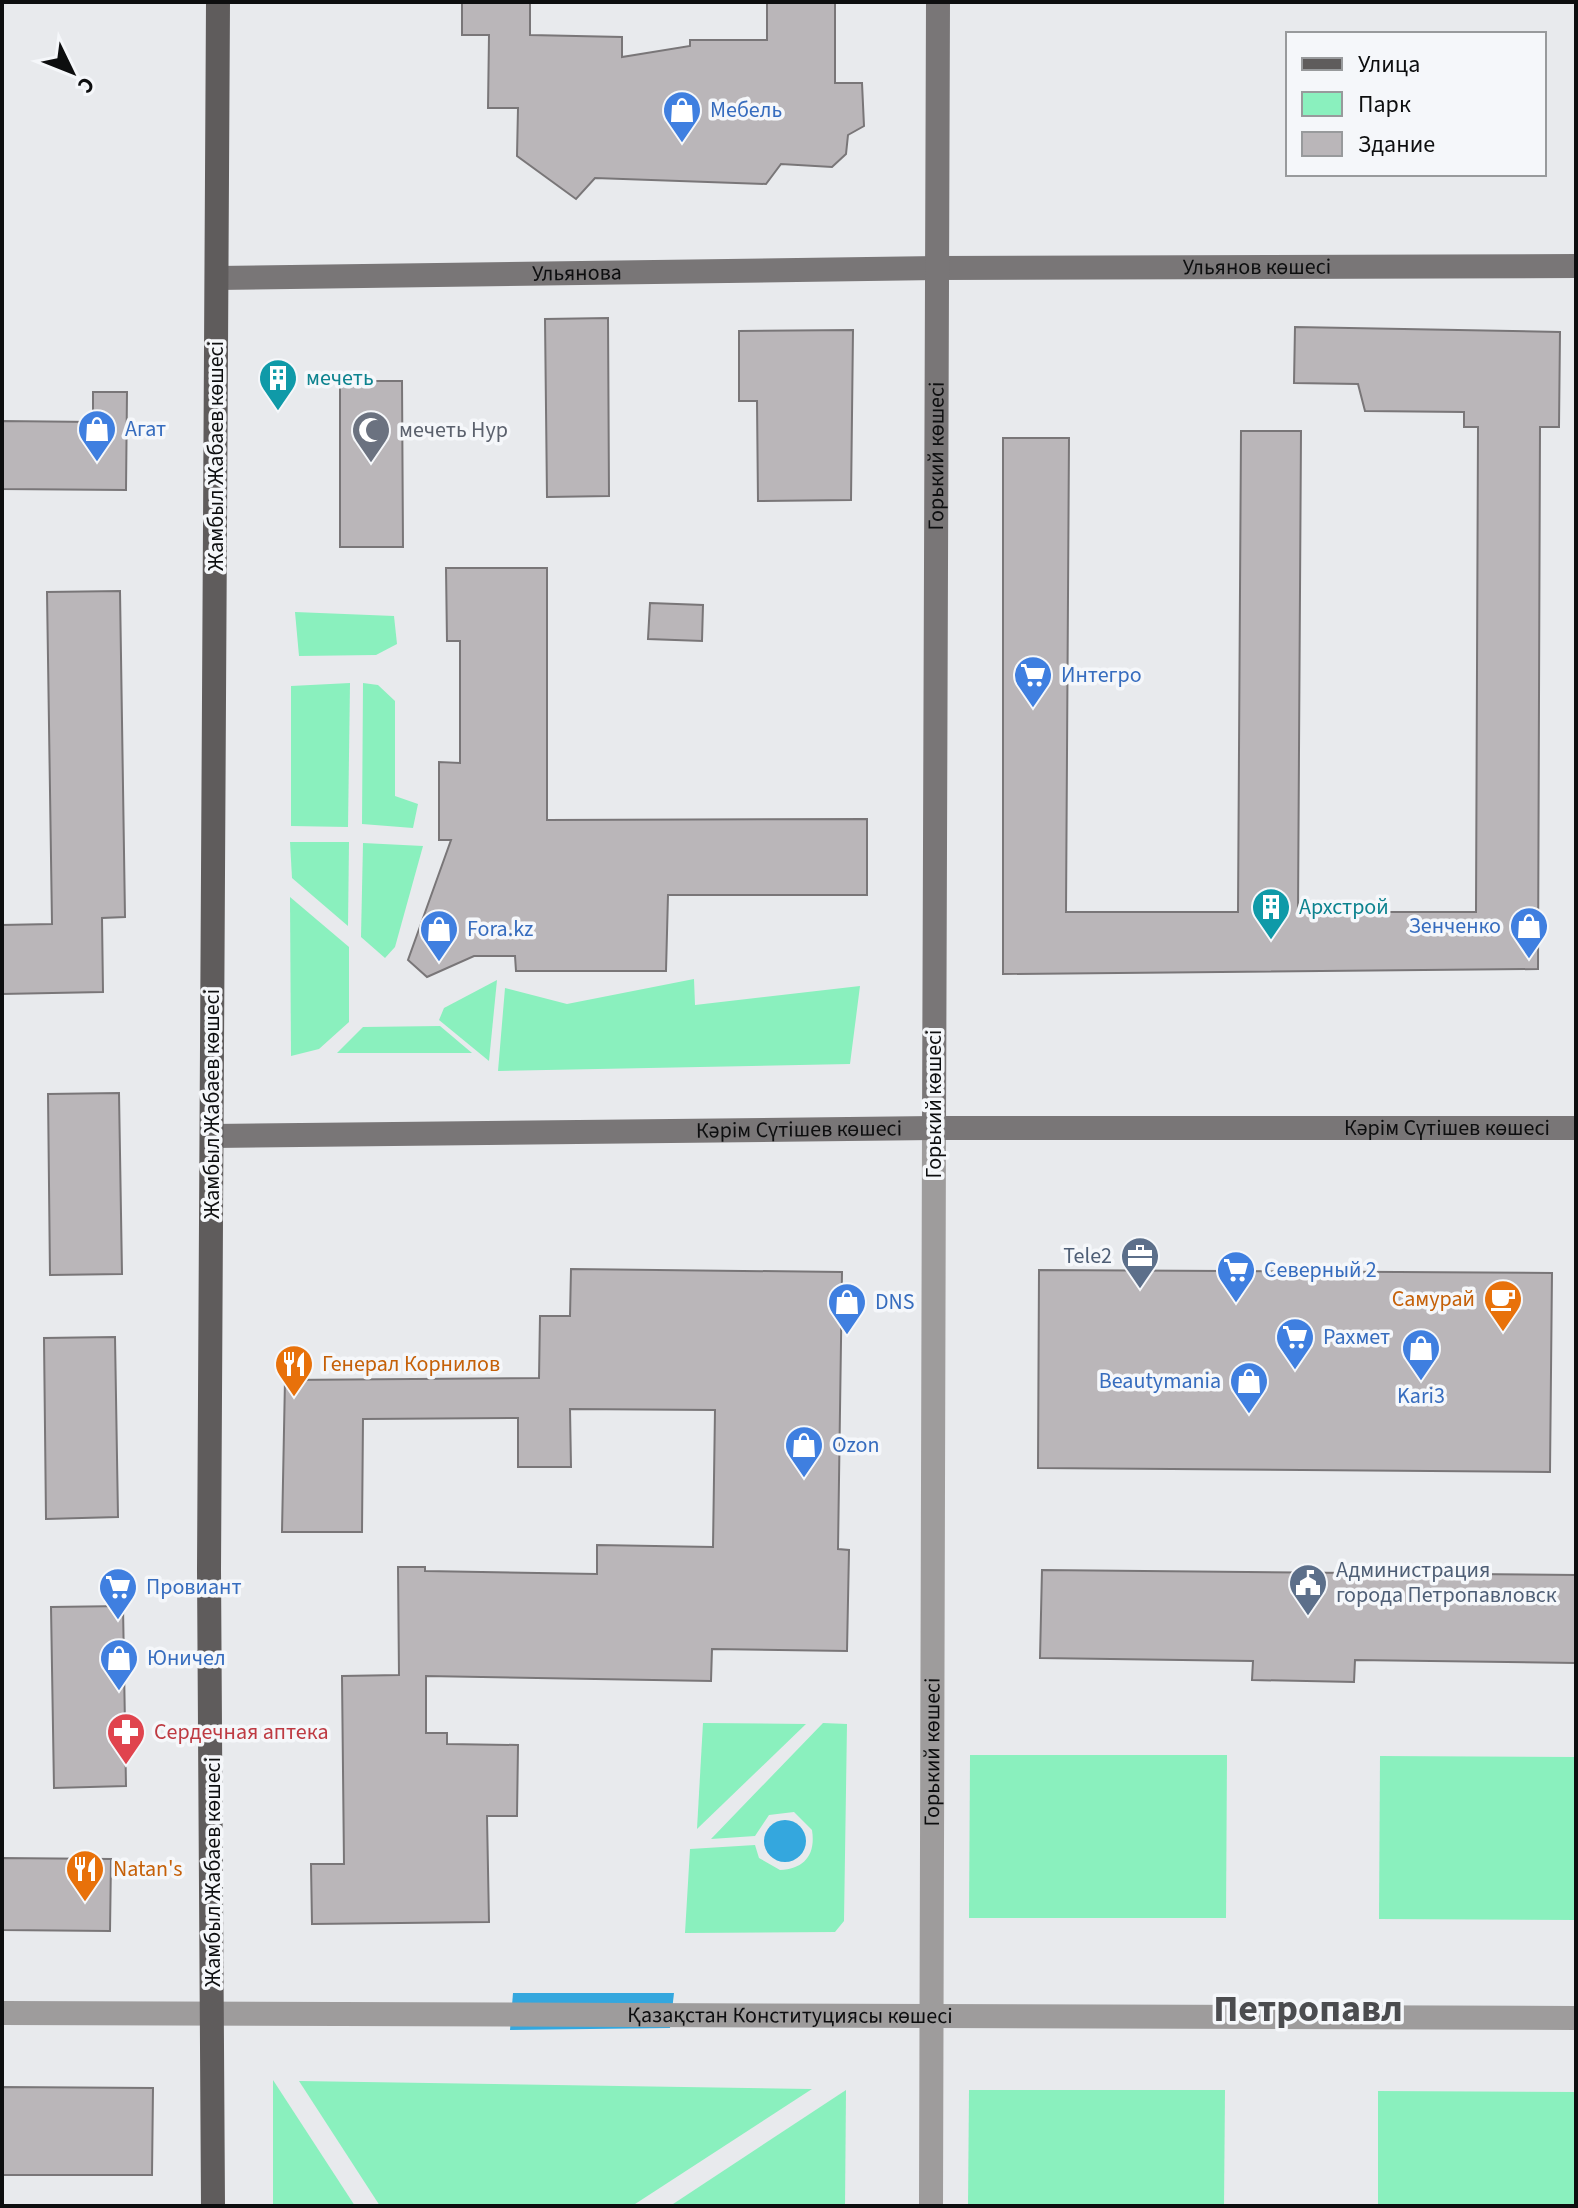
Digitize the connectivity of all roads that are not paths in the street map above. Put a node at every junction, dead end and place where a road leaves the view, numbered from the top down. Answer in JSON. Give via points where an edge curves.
{"nodes":[{"id":1,"x":218,"y":2,"type":"edge"},
{"id":2,"x":938,"y":2,"type":"edge"},
{"id":3,"x":1576,"y":266,"type":"edge"},
{"id":4,"x":938,"y":268,"type":"junction"},
{"id":5,"x":217,"y":278,"type":"junction"},
{"id":6,"x":934,"y":1128,"type":"junction"},
{"id":7,"x":1576,"y":1128,"type":"edge"},
{"id":8,"x":213,"y":1136,"type":"junction"},
{"id":9,"x":2,"y":2013,"type":"edge"},
{"id":10,"x":212,"y":2013,"type":"junction"},
{"id":11,"x":931,"y":2016,"type":"junction"},
{"id":12,"x":1576,"y":2018,"type":"edge"},
{"id":13,"x":213,"y":2206,"type":"edge"},
{"id":14,"x":931,"y":2206,"type":"edge"}],
"edges":[{"from":1,"to":5,"type":"main road","name":"Жамбыл Жабаев көшесі"},
{"from":2,"to":4,"type":"main road","name":"Горький көшесі"},
{"from":3,"to":4,"type":"main road","name":"Ульянов көшесі"},
{"from":4,"to":5,"type":"main road","name":"Ульянова"},
{"from":4,"to":6,"type":"main road","name":"Горький көшесі"},
{"from":5,"to":8,"type":"main road","name":"Жамбыл Жабаев көшесі"},
{"from":6,"to":7,"type":"main road","name":"Кәрім Сүтішев көшесі"},
{"from":6,"to":8,"type":"main road","name":"Кәрім Сүтішев көшесі"},
{"from":6,"to":11,"type":"street","name":"Горький көшесі"},
{"from":8,"to":10,"type":"main road","name":"Жамбыл Жабаев көшесі"},
{"from":9,"to":10,"type":"street","name":"Қазақстан Конституциясы көшесі"},
{"from":10,"to":11,"type":"street","name":"Қазақстан Конституциясы көшесі"},
{"from":10,"to":13,"type":"main road","name":"Жамбыл Жабаев көшесі"},
{"from":11,"to":12,"type":"street","name":"Қазақстан Конституциясы көшесі"},
{"from":11,"to":14,"type":"street","name":"Горький көшесі"}]}
